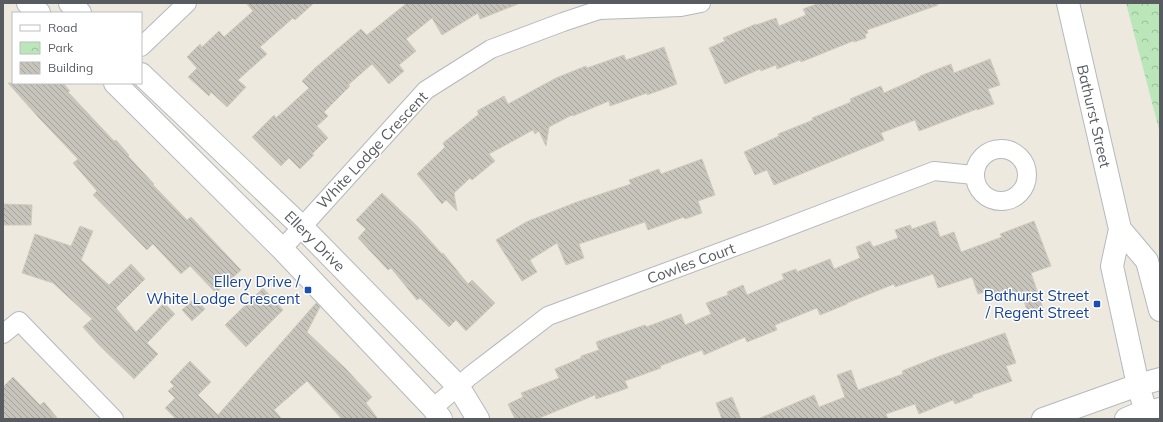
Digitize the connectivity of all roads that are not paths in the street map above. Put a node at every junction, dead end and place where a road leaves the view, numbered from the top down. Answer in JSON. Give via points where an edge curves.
{"nodes":[{"id":1,"x":28,"y":3,"type":"edge"},
{"id":2,"x":70,"y":3,"type":"edge"},
{"id":3,"x":187,"y":3,"type":"edge"},
{"id":4,"x":701,"y":3,"type":"edge"},
{"id":5,"x":1068,"y":3,"type":"edge"},
{"id":6,"x":38,"y":12,"type":"edge"},
{"id":7,"x":79,"y":12,"type":"edge"},
{"id":8,"x":142,"y":45,"type":"edge"},
{"id":9,"x":142,"y":75,"type":"edge"},
{"id":10,"x":116,"y":84,"type":"edge"},
{"id":11,"x":974,"y":175,"type":"dead end"},
{"id":12,"x":302,"y":227,"type":"junction"},
{"id":13,"x":1120,"y":229,"type":"junction"},
{"id":14,"x":282,"y":249,"type":"junction"},
{"id":15,"x":1160,"y":310,"type":"edge"},
{"id":16,"x":3,"y":334,"type":"edge"},
{"id":17,"x":1160,"y":379,"type":"edge"},
{"id":18,"x":1138,"y":385,"type":"junction"},
{"id":19,"x":458,"y":386,"type":"junction"},
{"id":20,"x":437,"y":413,"type":"edge"},
{"id":21,"x":1145,"y":414,"type":"edge"},
{"id":22,"x":114,"y":419,"type":"edge"},
{"id":23,"x":478,"y":419,"type":"edge"},
{"id":24,"x":1043,"y":419,"type":"edge"}],
"edges":[{"from":1,"to":6,"type":"street"},
{"from":2,"to":7,"type":"street"},
{"from":3,"to":8,"type":"street"},
{"from":4,"to":12,"type":"street","name":"White Lodge Crescent","via":[[681,7],[600,10],[491,49],[426,90]]},
{"from":5,"to":13,"type":"street","name":"Bathurst Street"},
{"from":9,"to":12,"type":"street","name":"Ellery Drive"},
{"from":10,"to":14,"type":"street","name":"Ellery Drive"},
{"from":11,"to":19,"type":"street","name":"Cowles Court","via":[[934,171],[548,316]]},
{"from":12,"to":14,"type":"street","name":"White Lodge Crescent"},
{"from":12,"to":19,"type":"street","name":"Ellery Drive"},
{"from":13,"to":15,"type":"street","name":"Bathurst Street","via":[[1147,261]]},
{"from":13,"to":18,"type":"street","name":"Bathurst Street","via":[[1112,266]]},
{"from":14,"to":20,"type":"street","name":"Ellery Drive"},
{"from":16,"to":22,"type":"street","via":[[19,321]]},
{"from":17,"to":18,"type":"street"},
{"from":18,"to":21,"type":"street","name":"Bathurst Street"},
{"from":18,"to":24,"type":"street"},
{"from":19,"to":20,"type":"street","name":"Cowles Court"},
{"from":19,"to":23,"type":"street","name":"Ellery Drive"}]}
